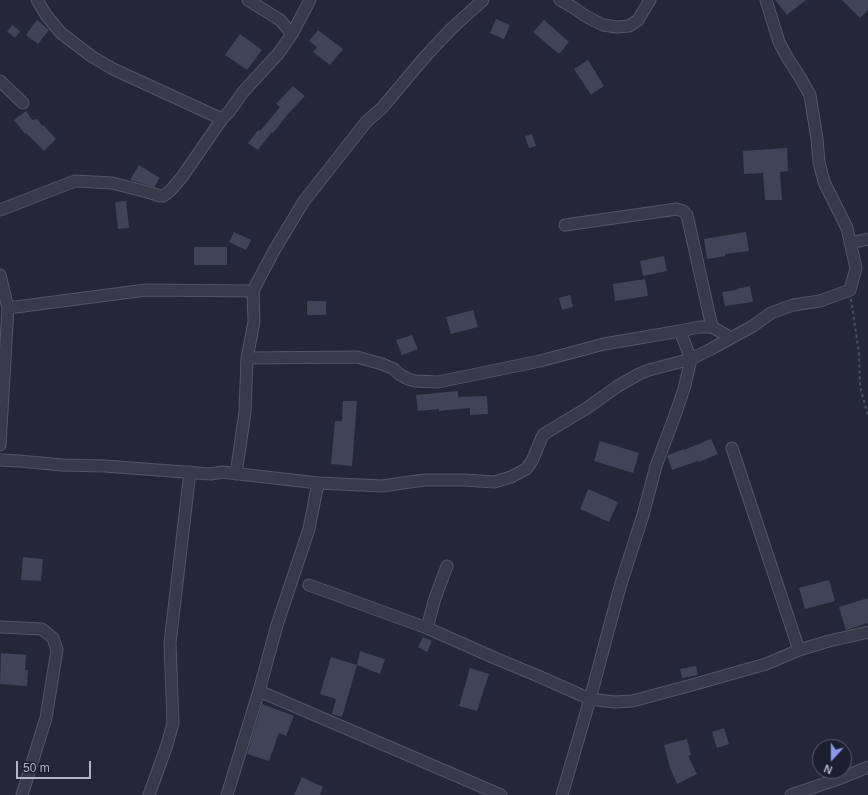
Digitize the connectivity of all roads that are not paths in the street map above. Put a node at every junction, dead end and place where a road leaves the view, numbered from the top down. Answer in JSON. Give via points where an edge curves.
{"nodes":[{"id":1,"x":37,"y":0,"type":"edge"},
{"id":2,"x":248,"y":0,"type":"edge"},
{"id":3,"x":310,"y":0,"type":"edge"},
{"id":4,"x":560,"y":0,"type":"edge"},
{"id":5,"x":650,"y":0,"type":"edge"},
{"id":6,"x":766,"y":0,"type":"edge"},
{"id":7,"x":480,"y":1,"type":"edge"},
{"id":8,"x":292,"y":34,"type":"junction"},
{"id":9,"x":0,"y":81,"type":"edge"},
{"id":10,"x":22,"y":103,"type":"dead end"},
{"id":11,"x":222,"y":119,"type":"junction"},
{"id":12,"x":0,"y":210,"type":"edge"},
{"id":13,"x":565,"y":225,"type":"dead end"},
{"id":14,"x":868,"y":239,"type":"edge"},
{"id":15,"x":850,"y":243,"type":"junction"},
{"id":16,"x":0,"y":275,"type":"edge"},
{"id":17,"x":253,"y":291,"type":"junction"},
{"id":18,"x":8,"y":308,"type":"junction"},
{"id":19,"x":712,"y":327,"type":"junction"},
{"id":20,"x":680,"y":331,"type":"junction"},
{"id":21,"x":731,"y":338,"type":"junction"},
{"id":22,"x":247,"y":358,"type":"junction"},
{"id":23,"x":690,"y":359,"type":"junction"},
{"id":24,"x":0,"y":445,"type":"edge"},
{"id":25,"x":732,"y":448,"type":"dead end"},
{"id":26,"x":0,"y":460,"type":"edge"},
{"id":27,"x":190,"y":472,"type":"junction"},
{"id":28,"x":236,"y":474,"type":"junction"},
{"id":29,"x":318,"y":483,"type":"junction"},
{"id":30,"x":447,"y":566,"type":"dead end"},
{"id":31,"x":309,"y":585,"type":"dead end"},
{"id":32,"x":0,"y":627,"type":"edge"},
{"id":33,"x":427,"y":628,"type":"junction"},
{"id":34,"x":868,"y":632,"type":"edge"},
{"id":35,"x":799,"y":650,"type":"junction"},
{"id":36,"x":259,"y":691,"type":"junction"},
{"id":37,"x":590,"y":699,"type":"junction"},
{"id":38,"x":868,"y":767,"type":"edge"},
{"id":39,"x":22,"y":795,"type":"edge"},
{"id":40,"x":149,"y":795,"type":"edge"},
{"id":41,"x":227,"y":795,"type":"edge"},
{"id":42,"x":501,"y":795,"type":"edge"},
{"id":43,"x":562,"y":795,"type":"edge"},
{"id":44,"x":791,"y":795,"type":"edge"}],
"edges":[{"from":1,"to":11,"type":"street","via":[[61,33],[90,56]]},
{"from":2,"to":8,"type":"street","via":[[280,20]]},
{"from":3,"to":8,"type":"street"},
{"from":4,"to":5,"type":"street","via":[[587,17],[617,27],[629,26],[638,20]]},
{"from":6,"to":15,"type":"street","via":[[779,42],[810,95],[824,182],[846,228]]},
{"from":7,"to":17,"type":"street","via":[[424,58],[382,108],[366,122],[304,201],[274,249]]},
{"from":8,"to":11,"type":"street"},
{"from":9,"to":10,"type":"street"},
{"from":11,"to":12,"type":"street","via":[[182,177],[163,196],[112,183],[75,181]]},
{"from":13,"to":19,"type":"street","via":[[677,209],[683,211],[687,215]]},
{"from":14,"to":15,"type":"street"},
{"from":15,"to":21,"type":"street","via":[[856,268],[850,290],[820,301],[793,305],[771,313]]},
{"from":16,"to":18,"type":"street"},
{"from":17,"to":18,"type":"street","via":[[146,290]]},
{"from":17,"to":22,"type":"street","via":[[254,322]]},
{"from":18,"to":24,"type":"street"},
{"from":19,"to":20,"type":"street"},
{"from":19,"to":21,"type":"street"},
{"from":20,"to":22,"type":"street","via":[[604,344],[540,361],[438,382],[408,379],[394,369],[358,357]]},
{"from":20,"to":23,"type":"street"},
{"from":21,"to":23,"type":"street"},
{"from":22,"to":28,"type":"street","via":[[245,412]]},
{"from":23,"to":29,"type":"street","via":[[639,374],[548,431],[542,437],[529,466],[511,477],[494,482],[424,480],[382,486]]},
{"from":23,"to":37,"type":"street","via":[[684,389],[656,466],[620,587]]},
{"from":25,"to":35,"type":"street"},
{"from":26,"to":27,"type":"street"},
{"from":27,"to":28,"type":"street"},
{"from":27,"to":40,"type":"street","via":[[170,643],[173,723]]},
{"from":28,"to":29,"type":"street"},
{"from":29,"to":36,"type":"street","via":[[309,529],[277,625]]},
{"from":30,"to":33,"type":"street"},
{"from":31,"to":33,"type":"street"},
{"from":32,"to":39,"type":"street","via":[[42,629],[53,638],[57,650],[46,718]]},
{"from":33,"to":37,"type":"street"},
{"from":34,"to":35,"type":"street"},
{"from":35,"to":37,"type":"street","via":[[766,664],[632,701]]},
{"from":36,"to":41,"type":"street"},
{"from":36,"to":42,"type":"street"},
{"from":37,"to":43,"type":"street"},
{"from":38,"to":44,"type":"street"}]}
